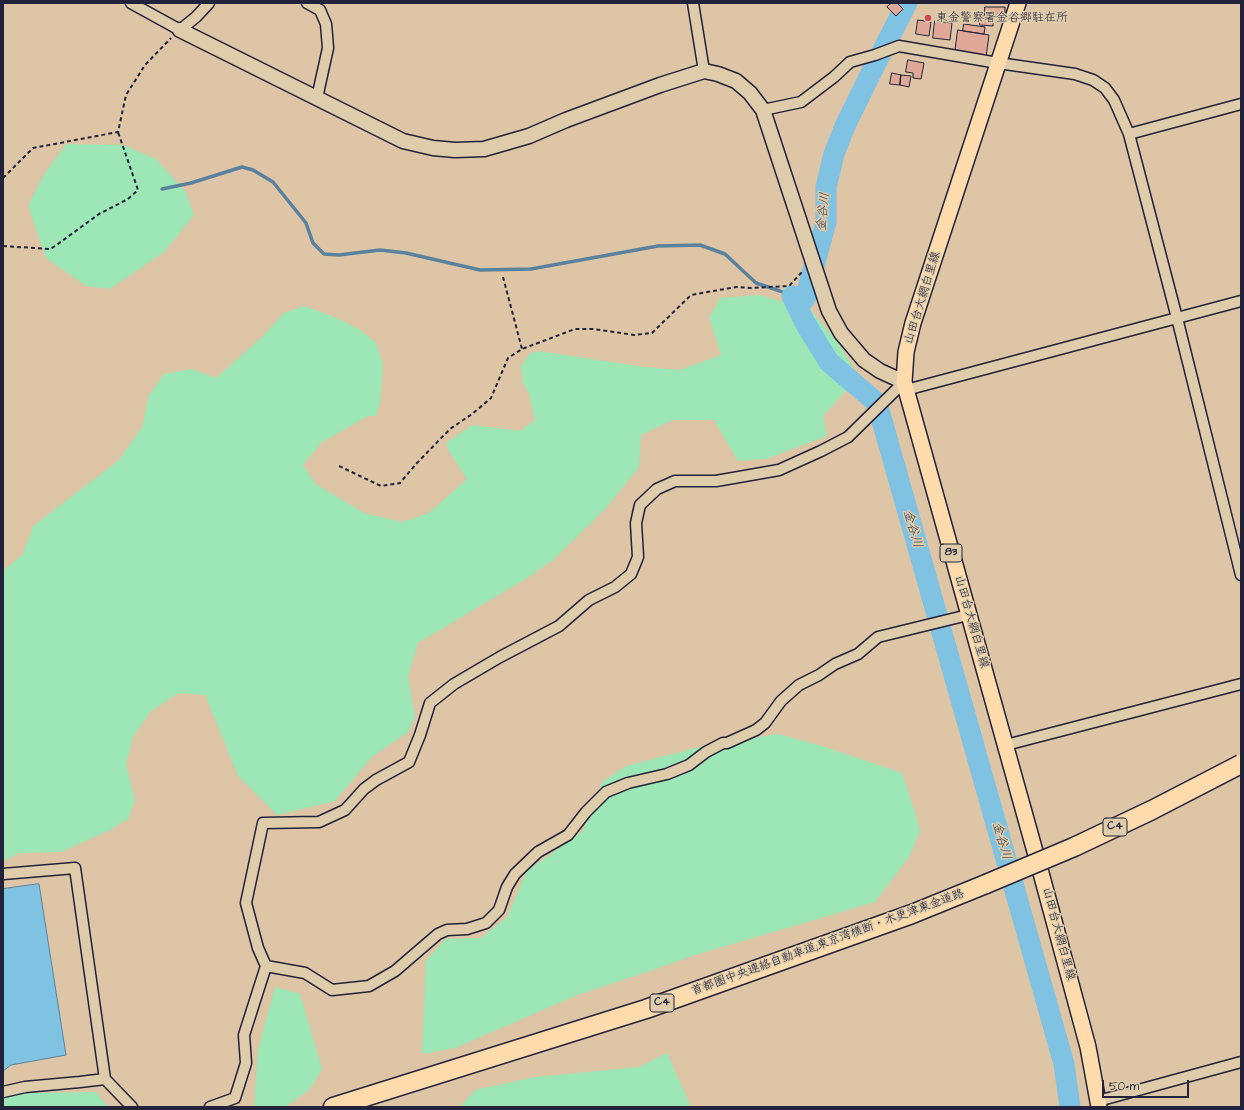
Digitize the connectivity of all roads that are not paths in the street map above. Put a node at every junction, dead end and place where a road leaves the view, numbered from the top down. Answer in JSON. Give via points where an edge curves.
{"nodes":[{"id":1,"x":131,"y":3,"type":"edge"},
{"id":2,"x":209,"y":3,"type":"edge"},
{"id":3,"x":307,"y":3,"type":"edge"},
{"id":4,"x":693,"y":3,"type":"edge"},
{"id":5,"x":1018,"y":3,"type":"edge"},
{"id":6,"x":180,"y":30,"type":"junction"},
{"id":7,"x":998,"y":63,"type":"junction"},
{"id":8,"x":704,"y":71,"type":"junction"},
{"id":9,"x":317,"y":98,"type":"junction"},
{"id":10,"x":1241,"y":104,"type":"edge"},
{"id":11,"x":763,"y":110,"type":"junction"},
{"id":12,"x":1129,"y":134,"type":"junction"},
{"id":13,"x":1241,"y":301,"type":"edge"},
{"id":14,"x":1177,"y":318,"type":"junction"},
{"id":15,"x":905,"y":386,"type":"junction"},
{"id":16,"x":1241,"y":575,"type":"edge"},
{"id":17,"x":968,"y":615,"type":"junction"},
{"id":18,"x":1241,"y":684,"type":"edge"},
{"id":19,"x":1006,"y":745,"type":"junction"},
{"id":20,"x":1241,"y":764,"type":"edge"},
{"id":21,"x":3,"y":874,"type":"edge"},
{"id":22,"x":266,"y":966,"type":"junction"},
{"id":23,"x":1241,"y":1062,"type":"edge"},
{"id":24,"x":105,"y":1079,"type":"junction"},
{"id":25,"x":3,"y":1092,"type":"edge"},
{"id":26,"x":1098,"y":1104,"type":"edge"},
{"id":27,"x":132,"y":1107,"type":"edge"},
{"id":28,"x":210,"y":1107,"type":"edge"},
{"id":29,"x":333,"y":1107,"type":"edge"}],
"edges":[{"from":1,"to":6,"type":"street"},
{"from":2,"to":6,"type":"street"},
{"from":3,"to":9,"type":"street","via":[[320,10],[326,24],[328,48]]},
{"from":4,"to":8,"type":"street"},
{"from":5,"to":7,"type":"main road","name":"山田台大網白里線","number":"83"},
{"from":6,"to":9,"type":"street"},
{"from":7,"to":11,"type":"street","via":[[899,46],[850,62],[801,102]]},
{"from":7,"to":12,"type":"street","via":[[1075,74],[1093,80],[1105,88],[1114,100]]},
{"from":7,"to":15,"type":"main road","name":"山田台大網白里線","number":"83","via":[[913,323],[906,352]]},
{"from":8,"to":9,"type":"street","via":[[660,85],[529,136],[484,149],[433,148],[403,141]]},
{"from":8,"to":11,"type":"street","via":[[736,81],[750,93]]},
{"from":10,"to":12,"type":"street"},
{"from":11,"to":15,"type":"street","via":[[829,311],[841,333],[864,360]]},
{"from":12,"to":14,"type":"street"},
{"from":13,"to":14,"type":"street"},
{"from":14,"to":15,"type":"street"},
{"from":14,"to":16,"type":"street"},
{"from":15,"to":17,"type":"main road","name":"山田台大網白里線","number":"83"},
{"from":15,"to":22,"type":"street","via":[[848,437],[779,470],[716,480],[675,481],[657,489],[640,505],[636,523],[638,556],[631,574],[615,587],[589,600],[559,626],[454,684],[430,703],[409,762],[376,780],[345,810],[319,822],[263,823],[246,903],[258,948]]},
{"from":17,"to":19,"type":"main road","name":"山田台大網白里線","number":"83"},
{"from":17,"to":22,"type":"street","via":[[878,637],[858,654],[799,685],[781,701],[766,723],[756,730],[706,752],[689,766],[628,783],[606,792],[568,835],[538,852],[515,874],[507,887],[499,910],[486,923],[438,934],[395,971],[369,986],[332,990],[305,974]]},
{"from":18,"to":19,"type":"street"},
{"from":19,"to":26,"type":"main road","name":"山田台大網白里線","number":"83","via":[[1088,1047]]},
{"from":20,"to":29,"type":"highway","name":"首都圏中央連絡自動車道;東京湾横断・木更津東金道路","number":"C4","bridge":true,"via":[[1074,847],[912,914],[646,1009]]},
{"from":21,"to":24,"type":"street","via":[[75,868]]},
{"from":22,"to":28,"type":"street","via":[[244,1035],[246,1063],[235,1098]]},
{"from":23,"to":26,"type":"street"},
{"from":24,"to":25,"type":"street","via":[[24,1087]]},
{"from":24,"to":27,"type":"street"}]}
